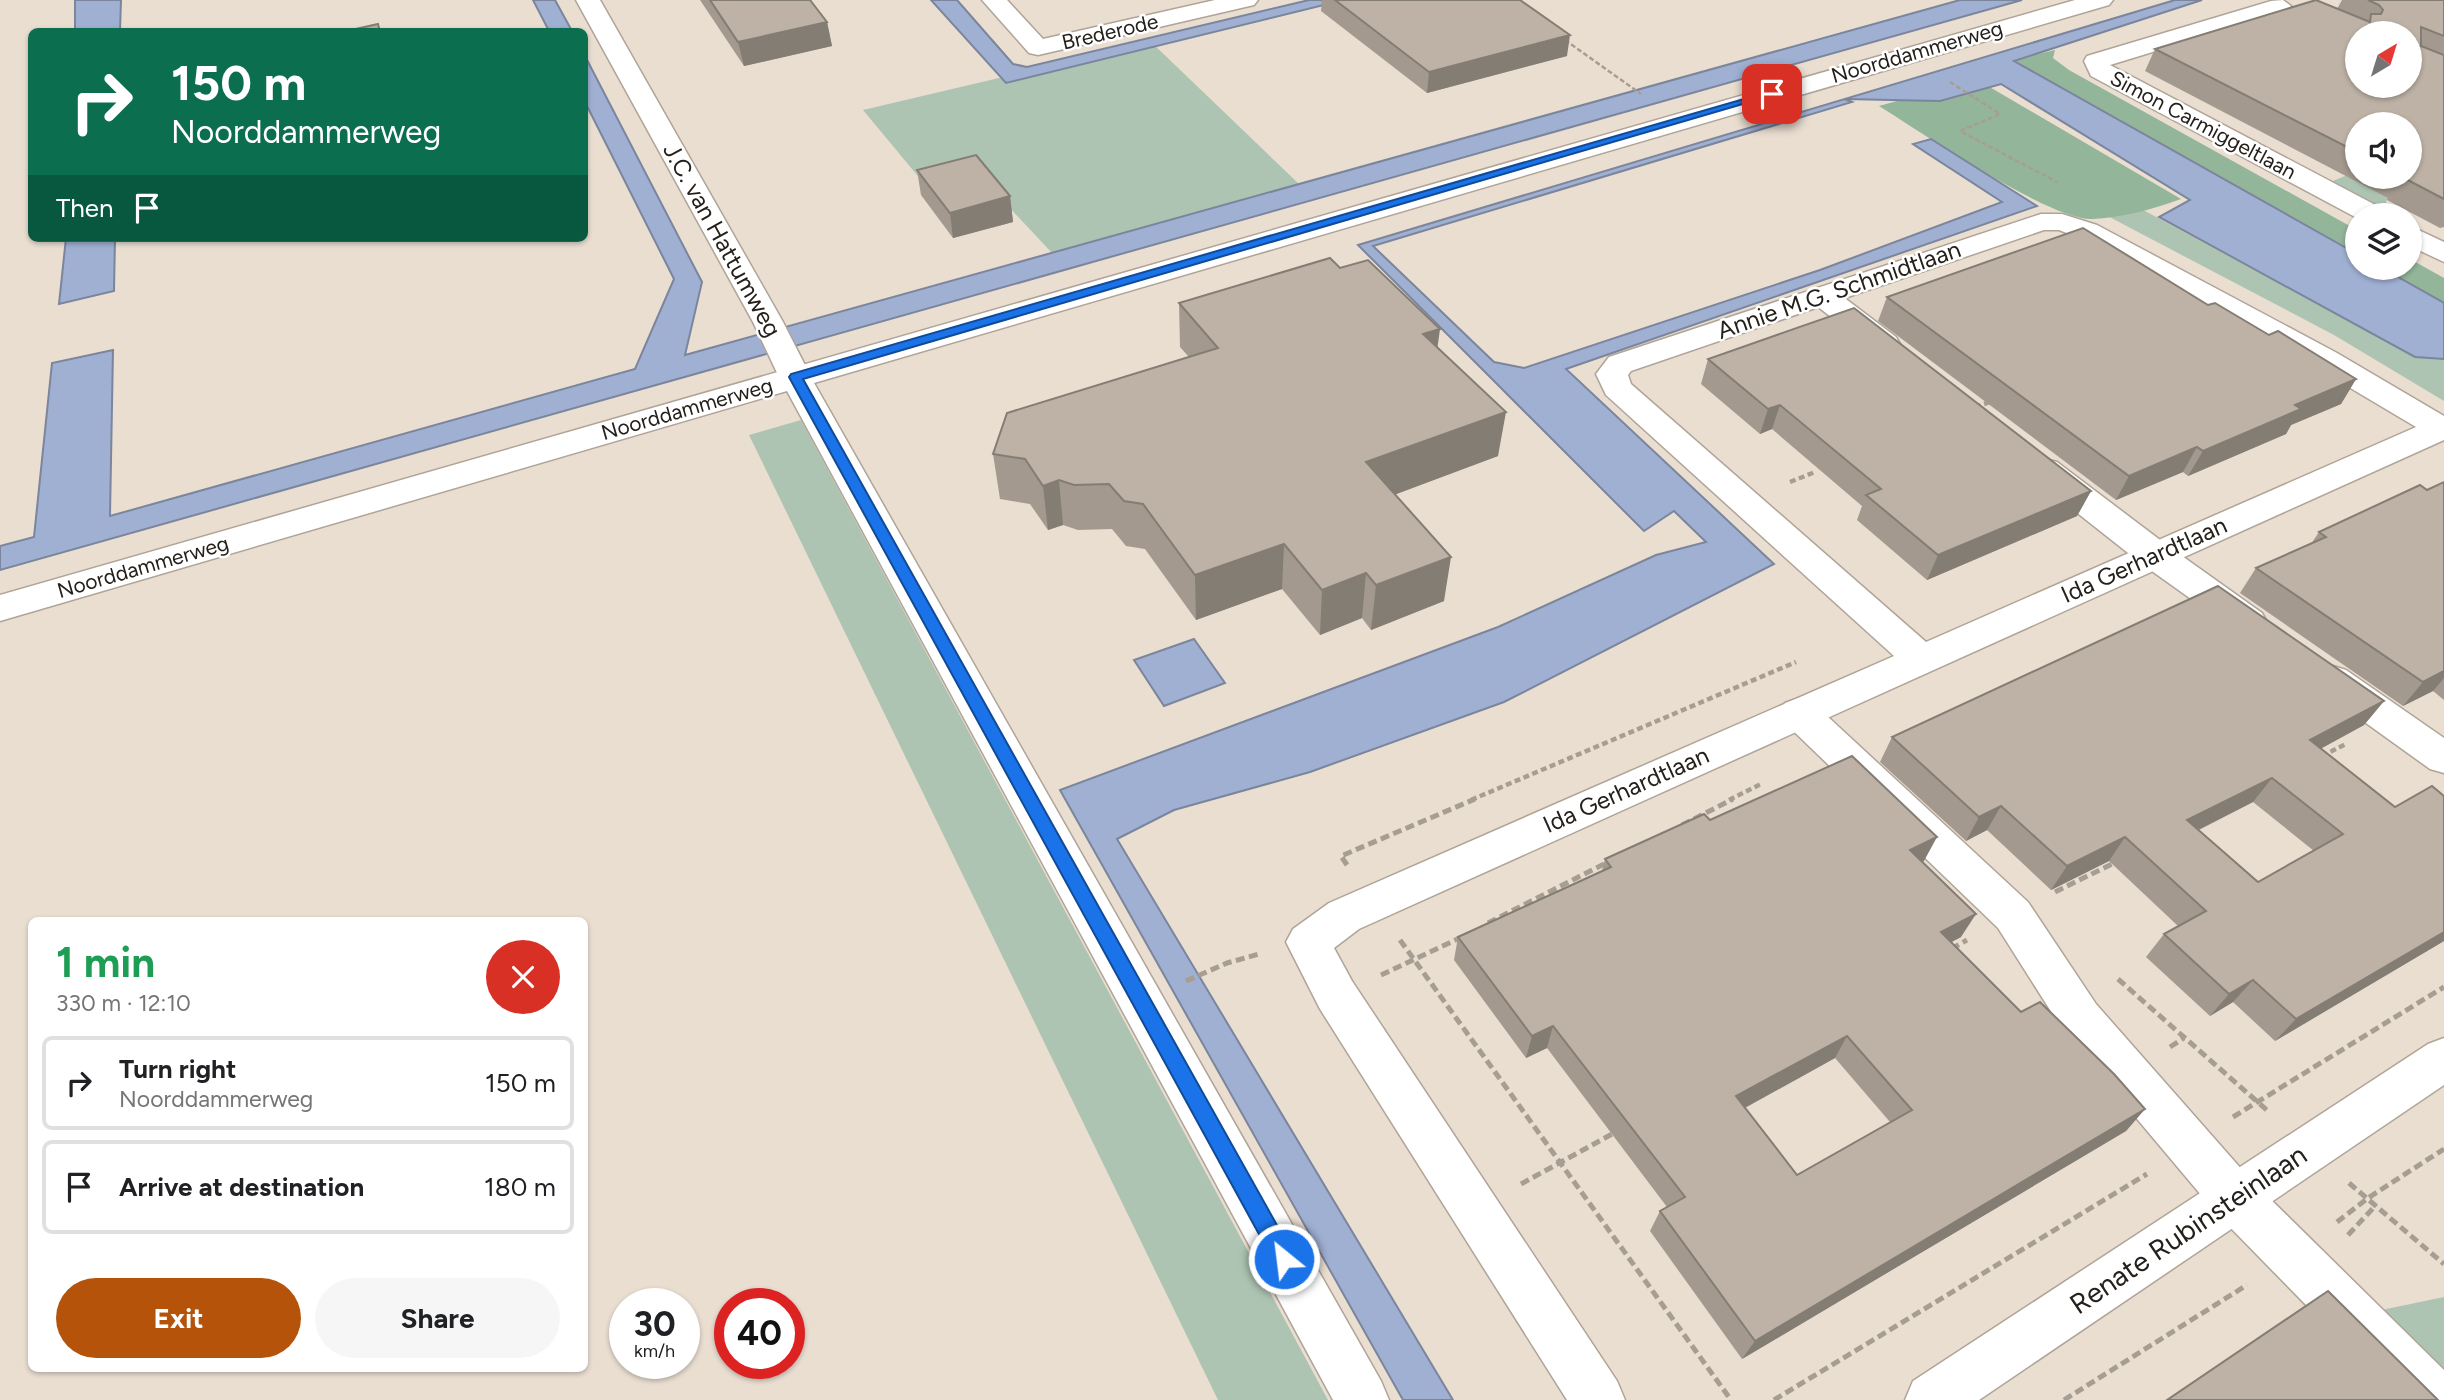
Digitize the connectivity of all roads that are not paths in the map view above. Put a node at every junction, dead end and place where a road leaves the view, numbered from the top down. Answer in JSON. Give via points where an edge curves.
{"nodes":[{"id":1,"x":588,"y":0,"type":"edge"},
{"id":2,"x":994,"y":0,"type":"edge"},
{"id":3,"x":1246,"y":0,"type":"edge"},
{"id":4,"x":2101,"y":0,"type":"edge"},
{"id":5,"x":2282,"y":6,"type":"edge"},
{"id":6,"x":2349,"y":203,"type":"edge"},
{"id":7,"x":2422,"y":241,"type":"edge"},
{"id":8,"x":2444,"y":253,"type":"edge"},
{"id":9,"x":1823,"y":296,"type":"junction"},
{"id":10,"x":789,"y":365,"type":"junction"},
{"id":11,"x":1914,"y":367,"type":"edge"},
{"id":12,"x":1981,"y":405,"type":"edge"},
{"id":13,"x":2443,"y":428,"type":"edge"},
{"id":14,"x":2155,"y":555,"type":"junction"},
{"id":15,"x":0,"y":608,"type":"edge"},
{"id":16,"x":2271,"y":637,"type":"edge"},
{"id":17,"x":1921,"y":659,"type":"junction"},
{"id":18,"x":2304,"y":660,"type":"edge"},
{"id":19,"x":1799,"y":713,"type":"junction"},
{"id":20,"x":2444,"y":758,"type":"edge"},
{"id":21,"x":2444,"y":1059,"type":"edge"},
{"id":22,"x":2234,"y":1198,"type":"junction"},
{"id":23,"x":1362,"y":1400,"type":"edge"},
{"id":24,"x":1598,"y":1400,"type":"edge"},
{"id":25,"x":1932,"y":1400,"type":"edge"},
{"id":26,"x":2436,"y":1400,"type":"edge"}],
"edges":[{"from":1,"to":10,"type":"street","name":"J.C. van Hattumweg"},
{"from":2,"to":3,"type":"street","name":"Brederode","via":[[1038,48]]},
{"from":4,"to":10,"type":"street","name":"Noorddammerweg"},
{"from":5,"to":6,"type":"street","name":"Simon Carmiggeltlaan","via":[[2096,61],[2100,71]]},
{"from":7,"to":8,"type":"street"},
{"from":9,"to":11,"type":"street"},
{"from":9,"to":13,"type":"street","name":"Annie M.G. Schmidtlaan","via":[[2041,222],[2062,222],[2087,231],[2326,360]]},
{"from":9,"to":17,"type":"street","name":"Annie M.G. Schmidtlaan","via":[[1620,364],[1612,374],[1617,388]]},
{"from":10,"to":15,"type":"street","name":"Noorddammerweg"},
{"from":10,"to":23,"type":"street","name":"J.C. van Hattumweg"},
{"from":12,"to":14,"type":"street"},
{"from":13,"to":14,"type":"street","name":"Ida Gerhardtlaan"},
{"from":14,"to":16,"type":"street"},
{"from":14,"to":17,"type":"street","name":"Ida Gerhardtlaan"},
{"from":17,"to":19,"type":"street","name":"Ida Gerhardtlaan"},
{"from":18,"to":20,"type":"street"},
{"from":19,"to":22,"type":"street","via":[[2013,915],[2080,1018]]},
{"from":19,"to":24,"type":"street","name":"Ida Gerhardtlaan","via":[[1344,916],[1308,942],[1336,995]]},
{"from":21,"to":22,"type":"street","name":"Renate Rubinsteinlaan"},
{"from":22,"to":25,"type":"street","name":"Renate Rubinsteinlaan"},
{"from":22,"to":26,"type":"street"}]}
